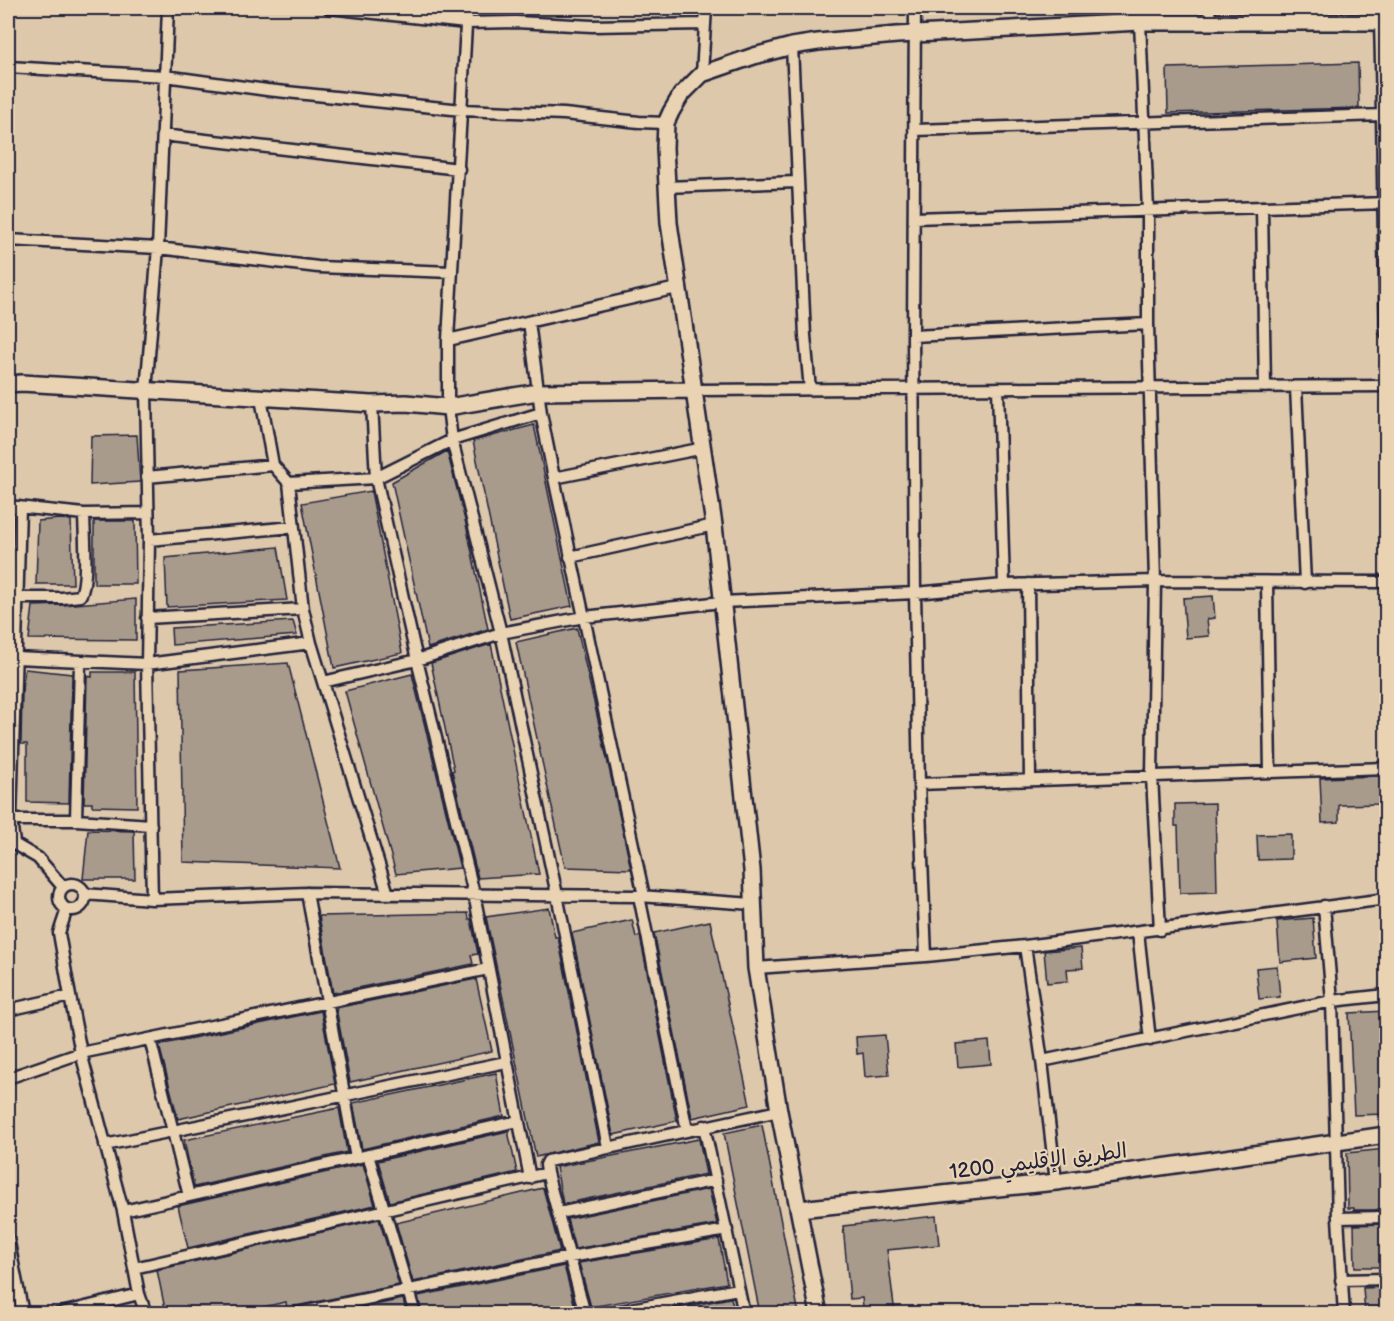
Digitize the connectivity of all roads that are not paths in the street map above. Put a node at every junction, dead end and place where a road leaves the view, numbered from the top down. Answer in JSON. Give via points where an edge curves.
{"nodes":[{"id":1,"x":168,"y":8,"type":"edge"},
{"id":2,"x":329,"y":8,"type":"edge"},
{"id":3,"x":467,"y":8,"type":"edge"},
{"id":4,"x":706,"y":8,"type":"edge"},
{"id":5,"x":915,"y":8,"type":"edge"},
{"id":6,"x":1209,"y":15,"type":"edge"},
{"id":7,"x":1140,"y":22,"type":"junction"},
{"id":8,"x":1383,"y":22,"type":"edge"},
{"id":9,"x":466,"y":23,"type":"junction"},
{"id":10,"x":704,"y":24,"type":"junction"},
{"id":11,"x":915,"y":34,"type":"junction"},
{"id":12,"x":792,"y":46,"type":"junction"},
{"id":13,"x":8,"y":67,"type":"edge"},
{"id":14,"x":702,"y":74,"type":"junction"},
{"id":15,"x":165,"y":76,"type":"junction"},
{"id":16,"x":462,"y":110,"type":"junction"},
{"id":17,"x":1383,"y":115,"type":"junction"},
{"id":18,"x":666,"y":123,"type":"junction"},
{"id":19,"x":1142,"y":123,"type":"junction"},
{"id":20,"x":915,"y":130,"type":"junction"},
{"id":21,"x":162,"y":135,"type":"junction"},
{"id":22,"x":459,"y":169,"type":"junction"},
{"id":23,"x":797,"y":182,"type":"junction"},
{"id":24,"x":666,"y":187,"type":"junction"},
{"id":25,"x":1384,"y":203,"type":"edge"},
{"id":26,"x":1262,"y":207,"type":"junction"},
{"id":27,"x":1148,"y":211,"type":"junction"},
{"id":28,"x":914,"y":218,"type":"junction"},
{"id":29,"x":8,"y":240,"type":"edge"},
{"id":30,"x":158,"y":248,"type":"junction"},
{"id":31,"x":452,"y":272,"type":"junction"},
{"id":32,"x":677,"y":288,"type":"junction"},
{"id":33,"x":529,"y":322,"type":"junction"},
{"id":34,"x":1148,"y":324,"type":"junction"},
{"id":35,"x":1386,"y":333,"type":"edge"},
{"id":36,"x":913,"y":336,"type":"junction"},
{"id":37,"x":448,"y":340,"type":"junction"},
{"id":38,"x":8,"y":384,"type":"edge"},
{"id":39,"x":1386,"y":386,"type":"edge"},
{"id":40,"x":1150,"y":387,"type":"junction"},
{"id":41,"x":1265,"y":387,"type":"junction"},
{"id":42,"x":1296,"y":387,"type":"junction"},
{"id":43,"x":998,"y":388,"type":"junction"},
{"id":44,"x":915,"y":389,"type":"junction"},
{"id":45,"x":695,"y":390,"type":"junction"},
{"id":46,"x":810,"y":390,"type":"junction"},
{"id":47,"x":146,"y":391,"type":"junction"},
{"id":48,"x":538,"y":392,"type":"junction"},
{"id":49,"x":261,"y":398,"type":"junction"},
{"id":50,"x":372,"y":404,"type":"junction"},
{"id":51,"x":448,"y":407,"type":"junction"},
{"id":52,"x":541,"y":413,"type":"junction"},
{"id":53,"x":452,"y":440,"type":"junction"},
{"id":54,"x":704,"y":448,"type":"junction"},
{"id":55,"x":273,"y":465,"type":"junction"},
{"id":56,"x":147,"y":477,"type":"junction"},
{"id":57,"x":376,"y":478,"type":"junction"},
{"id":58,"x":554,"y":478,"type":"junction"},
{"id":59,"x":289,"y":483,"type":"junction"},
{"id":60,"x":8,"y":506,"type":"edge"},
{"id":61,"x":20,"y":507,"type":"junction"},
{"id":62,"x":148,"y":513,"type":"junction"},
{"id":63,"x":84,"y":514,"type":"junction"},
{"id":64,"x":714,"y":525,"type":"junction"},
{"id":65,"x":293,"y":527,"type":"junction"},
{"id":66,"x":149,"y":540,"type":"junction"},
{"id":67,"x":570,"y":557,"type":"junction"},
{"id":68,"x":1155,"y":581,"type":"junction"},
{"id":69,"x":1386,"y":582,"type":"edge"},
{"id":70,"x":1267,"y":583,"type":"junction"},
{"id":71,"x":1305,"y":583,"type":"junction"},
{"id":72,"x":1028,"y":584,"type":"junction"},
{"id":73,"x":1004,"y":585,"type":"junction"},
{"id":74,"x":915,"y":593,"type":"junction"},
{"id":75,"x":17,"y":598,"type":"junction"},
{"id":76,"x":722,"y":602,"type":"junction"},
{"id":77,"x":303,"y":609,"type":"junction"},
{"id":78,"x":584,"y":617,"type":"junction"},
{"id":79,"x":147,"y":618,"type":"junction"},
{"id":80,"x":12,"y":622,"type":"edge"},
{"id":81,"x":501,"y":633,"type":"junction"},
{"id":82,"x":311,"y":643,"type":"junction"},
{"id":83,"x":16,"y":658,"type":"junction"},
{"id":84,"x":417,"y":660,"type":"junction"},
{"id":85,"x":80,"y":663,"type":"junction"},
{"id":86,"x":147,"y":664,"type":"junction"},
{"id":87,"x":322,"y":682,"type":"junction"},
{"id":88,"x":10,"y":765,"type":"edge"},
{"id":89,"x":1386,"y":768,"type":"edge"},
{"id":90,"x":1270,"y":772,"type":"junction"},
{"id":91,"x":1152,"y":776,"type":"junction"},
{"id":92,"x":1030,"y":780,"type":"junction"},
{"id":93,"x":919,"y":784,"type":"junction"},
{"id":94,"x":10,"y":820,"type":"junction"},
{"id":95,"x":76,"y":820,"type":"junction"},
{"id":96,"x":151,"y":825,"type":"junction"},
{"id":97,"x":11,"y":842,"type":"edge"},
{"id":98,"x":63,"y":887,"type":"junction"},
{"id":99,"x":307,"y":893,"type":"junction"},
{"id":100,"x":84,"y":894,"type":"junction"},
{"id":101,"x":388,"y":894,"type":"junction"},
{"id":102,"x":474,"y":894,"type":"junction"},
{"id":103,"x":557,"y":895,"type":"junction"},
{"id":104,"x":641,"y":896,"type":"junction"},
{"id":105,"x":152,"y":899,"type":"junction"},
{"id":106,"x":1386,"y":899,"type":"edge"},
{"id":107,"x":753,"y":904,"type":"junction"},
{"id":108,"x":1324,"y":906,"type":"junction"},
{"id":109,"x":67,"y":909,"type":"junction"},
{"id":110,"x":1160,"y":930,"type":"junction"},
{"id":111,"x":1138,"y":932,"type":"junction"},
{"id":112,"x":1025,"y":946,"type":"junction"},
{"id":113,"x":926,"y":956,"type":"junction"},
{"id":114,"x":756,"y":968,"type":"junction"},
{"id":115,"x":488,"y":969,"type":"junction"},
{"id":116,"x":1386,"y":995,"type":"edge"},
{"id":117,"x":70,"y":996,"type":"junction"},
{"id":118,"x":1332,"y":1001,"type":"junction"},
{"id":119,"x":326,"y":1003,"type":"junction"},
{"id":120,"x":8,"y":1010,"type":"edge"},
{"id":121,"x":150,"y":1039,"type":"junction"},
{"id":122,"x":1150,"y":1040,"type":"junction"},
{"id":123,"x":81,"y":1053,"type":"junction"},
{"id":124,"x":1042,"y":1061,"type":"junction"},
{"id":125,"x":506,"y":1062,"type":"junction"},
{"id":126,"x":8,"y":1078,"type":"edge"},
{"id":127,"x":343,"y":1095,"type":"junction"},
{"id":128,"x":779,"y":1111,"type":"junction"},
{"id":129,"x":518,"y":1121,"type":"junction"},
{"id":130,"x":704,"y":1126,"type":"junction"},
{"id":131,"x":687,"y":1130,"type":"junction"},
{"id":132,"x":173,"y":1131,"type":"junction"},
{"id":133,"x":1386,"y":1135,"type":"edge"},
{"id":134,"x":1336,"y":1143,"type":"junction"},
{"id":135,"x":105,"y":1144,"type":"junction"},
{"id":136,"x":608,"y":1147,"type":"junction"},
{"id":137,"x":362,"y":1156,"type":"junction"},
{"id":138,"x":548,"y":1173,"type":"junction"},
{"id":139,"x":530,"y":1178,"type":"junction"},
{"id":140,"x":716,"y":1180,"type":"junction"},
{"id":141,"x":1056,"y":1182,"type":"junction"},
{"id":142,"x":189,"y":1196,"type":"junction"},
{"id":143,"x":799,"y":1209,"type":"junction"},
{"id":144,"x":123,"y":1211,"type":"junction"},
{"id":145,"x":384,"y":1212,"type":"junction"},
{"id":146,"x":559,"y":1213,"type":"junction"},
{"id":147,"x":1386,"y":1217,"type":"edge"},
{"id":148,"x":1338,"y":1218,"type":"junction"},
{"id":149,"x":727,"y":1230,"type":"junction"},
{"id":150,"x":8,"y":1238,"type":"edge"},
{"id":151,"x":570,"y":1257,"type":"junction"},
{"id":152,"x":11,"y":1267,"type":"edge"},
{"id":153,"x":134,"y":1268,"type":"junction"},
{"id":154,"x":1386,"y":1279,"type":"edge"},
{"id":155,"x":1341,"y":1280,"type":"junction"},
{"id":156,"x":738,"y":1289,"type":"junction"},
{"id":157,"x":408,"y":1291,"type":"junction"},
{"id":158,"x":138,"y":1294,"type":"junction"},
{"id":159,"x":23,"y":1314,"type":"edge"},
{"id":160,"x":57,"y":1314,"type":"edge"},
{"id":161,"x":146,"y":1314,"type":"edge"},
{"id":162,"x":293,"y":1314,"type":"edge"},
{"id":163,"x":415,"y":1314,"type":"edge"},
{"id":164,"x":585,"y":1314,"type":"edge"},
{"id":165,"x":604,"y":1314,"type":"edge"},
{"id":166,"x":744,"y":1314,"type":"edge"},
{"id":167,"x":819,"y":1314,"type":"edge"},
{"id":168,"x":1344,"y":1314,"type":"edge"}],
"edges":[{"from":1,"to":15,"type":"street"},
{"from":2,"to":9,"type":"street"},
{"from":3,"to":9,"type":"street"},
{"from":4,"to":10,"type":"street"},
{"from":5,"to":11,"type":"street"},
{"from":6,"to":7,"type":"street"},
{"from":6,"to":8,"type":"street"},
{"from":7,"to":11,"type":"street"},
{"from":7,"to":19,"type":"street"},
{"from":8,"to":17,"type":"street"},
{"from":9,"to":10,"type":"street"},
{"from":9,"to":16,"type":"street"},
{"from":10,"to":14,"type":"street"},
{"from":11,"to":12,"type":"street"},
{"from":11,"to":20,"type":"street"},
{"from":12,"to":14,"type":"street"},
{"from":12,"to":23,"type":"street"},
{"from":13,"to":15,"type":"street"},
{"from":14,"to":18,"type":"street","via":[[681,95]]},
{"from":15,"to":16,"type":"street"},
{"from":15,"to":21,"type":"street"},
{"from":16,"to":18,"type":"street"},
{"from":16,"to":22,"type":"street"},
{"from":17,"to":19,"type":"street"},
{"from":17,"to":25,"type":"street"},
{"from":18,"to":24,"type":"street"},
{"from":19,"to":20,"type":"street"},
{"from":19,"to":27,"type":"street"},
{"from":20,"to":28,"type":"street"},
{"from":21,"to":22,"type":"street"},
{"from":21,"to":30,"type":"street"},
{"from":22,"to":31,"type":"street"},
{"from":23,"to":24,"type":"street"},
{"from":23,"to":46,"type":"street"},
{"from":24,"to":32,"type":"street"},
{"from":25,"to":26,"type":"street"},
{"from":25,"to":35,"type":"street"},
{"from":26,"to":27,"type":"street"},
{"from":26,"to":41,"type":"street"},
{"from":27,"to":28,"type":"street"},
{"from":27,"to":34,"type":"street"},
{"from":28,"to":36,"type":"street"},
{"from":29,"to":30,"type":"street"},
{"from":30,"to":31,"type":"street","via":[[318,267]]},
{"from":30,"to":47,"type":"street"},
{"from":31,"to":37,"type":"street"},
{"from":32,"to":33,"type":"street"},
{"from":32,"to":45,"type":"street"},
{"from":33,"to":37,"type":"street"},
{"from":33,"to":48,"type":"street"},
{"from":34,"to":36,"type":"street"},
{"from":34,"to":40,"type":"street"},
{"from":36,"to":44,"type":"street"},
{"from":37,"to":51,"type":"street"},
{"from":38,"to":47,"type":"street"},
{"from":39,"to":42,"type":"street"},
{"from":40,"to":41,"type":"street"},
{"from":40,"to":43,"type":"street"},
{"from":40,"to":68,"type":"street"},
{"from":41,"to":42,"type":"street"},
{"from":42,"to":71,"type":"street"},
{"from":43,"to":44,"type":"street"},
{"from":43,"to":73,"type":"street"},
{"from":44,"to":46,"type":"street"},
{"from":44,"to":74,"type":"street"},
{"from":45,"to":46,"type":"street"},
{"from":45,"to":48,"type":"street"},
{"from":45,"to":54,"type":"street"},
{"from":47,"to":49,"type":"street"},
{"from":47,"to":56,"type":"street"},
{"from":48,"to":51,"type":"street"},
{"from":48,"to":52,"type":"street"},
{"from":49,"to":50,"type":"street"},
{"from":49,"to":55,"type":"street"},
{"from":50,"to":51,"type":"street"},
{"from":50,"to":57,"type":"street"},
{"from":51,"to":53,"type":"street"},
{"from":52,"to":53,"type":"street"},
{"from":52,"to":58,"type":"street"},
{"from":53,"to":57,"type":"street"},
{"from":53,"to":81,"type":"street"},
{"from":54,"to":58,"type":"street"},
{"from":54,"to":64,"type":"street"},
{"from":55,"to":56,"type":"street"},
{"from":55,"to":59,"type":"street"},
{"from":56,"to":62,"type":"street"},
{"from":57,"to":59,"type":"street"},
{"from":57,"to":84,"type":"street"},
{"from":58,"to":67,"type":"street"},
{"from":59,"to":65,"type":"street"},
{"from":60,"to":61,"type":"street"},
{"from":61,"to":63,"type":"street"},
{"from":61,"to":75,"type":"street"},
{"from":62,"to":63,"type":"street"},
{"from":62,"to":66,"type":"street"},
{"from":63,"to":75,"type":"street","via":[[84,578],[80,596]]},
{"from":64,"to":67,"type":"street"},
{"from":64,"to":76,"type":"street"},
{"from":65,"to":66,"type":"street"},
{"from":65,"to":77,"type":"street"},
{"from":66,"to":79,"type":"street"},
{"from":67,"to":78,"type":"street"},
{"from":68,"to":70,"type":"street"},
{"from":68,"to":72,"type":"street"},
{"from":68,"to":91,"type":"street"},
{"from":69,"to":71,"type":"street"},
{"from":70,"to":71,"type":"street"},
{"from":70,"to":90,"type":"street"},
{"from":72,"to":73,"type":"street"},
{"from":72,"to":92,"type":"street"},
{"from":73,"to":74,"type":"street"},
{"from":74,"to":76,"type":"street"},
{"from":74,"to":93,"type":"street"},
{"from":75,"to":80,"type":"street"},
{"from":76,"to":78,"type":"street"},
{"from":76,"to":107,"type":"street"},
{"from":77,"to":79,"type":"street"},
{"from":77,"to":82,"type":"street"},
{"from":78,"to":81,"type":"street"},
{"from":78,"to":104,"type":"street"},
{"from":79,"to":86,"type":"street"},
{"from":80,"to":83,"type":"street"},
{"from":81,"to":84,"type":"street"},
{"from":81,"to":103,"type":"street"},
{"from":82,"to":86,"type":"street"},
{"from":82,"to":87,"type":"street"},
{"from":83,"to":85,"type":"street"},
{"from":83,"to":88,"type":"street"},
{"from":84,"to":87,"type":"street"},
{"from":84,"to":102,"type":"street"},
{"from":85,"to":86,"type":"street"},
{"from":85,"to":95,"type":"street"},
{"from":86,"to":96,"type":"street"},
{"from":87,"to":101,"type":"street"},
{"from":88,"to":94,"type":"street"},
{"from":89,"to":90,"type":"street"},
{"from":90,"to":91,"type":"street"},
{"from":91,"to":92,"type":"street"},
{"from":91,"to":110,"type":"street"},
{"from":92,"to":93,"type":"street"},
{"from":93,"to":113,"type":"street"},
{"from":94,"to":95,"type":"street"},
{"from":94,"to":97,"type":"street"},
{"from":95,"to":96,"type":"street"},
{"from":96,"to":105,"type":"street"},
{"from":97,"to":98,"type":"street","via":[[38,858]]},
{"from":98,"to":100,"type":"street","via":[[76,885]]},
{"from":98,"to":109,"type":"street","via":[[59,899]]},
{"from":99,"to":101,"type":"street"},
{"from":99,"to":105,"type":"street"},
{"from":99,"to":119,"type":"street"},
{"from":100,"to":105,"type":"street"},
{"from":100,"to":109,"type":"street","via":[[82,905]]},
{"from":101,"to":102,"type":"street"},
{"from":102,"to":103,"type":"street"},
{"from":102,"to":115,"type":"street"},
{"from":103,"to":104,"type":"street"},
{"from":103,"to":136,"type":"street"},
{"from":104,"to":107,"type":"street"},
{"from":104,"to":131,"type":"street"},
{"from":106,"to":108,"type":"street"},
{"from":107,"to":114,"type":"street"},
{"from":108,"to":110,"type":"street"},
{"from":108,"to":118,"type":"street"},
{"from":109,"to":117,"type":"street","via":[[59,933]]},
{"from":110,"to":111,"type":"street"},
{"from":111,"to":112,"type":"street"},
{"from":111,"to":122,"type":"street"},
{"from":112,"to":113,"type":"street"},
{"from":112,"to":124,"type":"street"},
{"from":113,"to":114,"type":"street"},
{"from":114,"to":128,"type":"street"},
{"from":115,"to":119,"type":"street"},
{"from":115,"to":125,"type":"street"},
{"from":116,"to":118,"type":"street"},
{"from":117,"to":120,"type":"street"},
{"from":117,"to":123,"type":"street"},
{"from":118,"to":122,"type":"street"},
{"from":118,"to":134,"type":"street"},
{"from":119,"to":121,"type":"street"},
{"from":119,"to":127,"type":"street"},
{"from":121,"to":123,"type":"street"},
{"from":121,"to":132,"type":"street"},
{"from":122,"to":124,"type":"street"},
{"from":123,"to":126,"type":"street"},
{"from":123,"to":135,"type":"street"},
{"from":124,"to":141,"type":"street"},
{"from":125,"to":127,"type":"street"},
{"from":125,"to":129,"type":"street"},
{"from":127,"to":132,"type":"street"},
{"from":127,"to":137,"type":"street"},
{"from":128,"to":130,"type":"street"},
{"from":128,"to":143,"type":"street"},
{"from":129,"to":137,"type":"street"},
{"from":129,"to":139,"type":"street"},
{"from":130,"to":131,"type":"street"},
{"from":130,"to":140,"type":"street"},
{"from":131,"to":136,"type":"street"},
{"from":132,"to":135,"type":"street"},
{"from":132,"to":142,"type":"street"},
{"from":133,"to":134,"type":"street","name":"الطريق الإقليمي 1200"},
{"from":134,"to":141,"type":"street","name":"الطريق الإقليمي 1200"},
{"from":134,"to":148,"type":"street"},
{"from":135,"to":144,"type":"street"},
{"from":136,"to":138,"type":"street","via":[[552,1159],[546,1165]]},
{"from":137,"to":142,"type":"street"},
{"from":137,"to":145,"type":"street"},
{"from":138,"to":139,"type":"street"},
{"from":138,"to":146,"type":"street"},
{"from":139,"to":145,"type":"street"},
{"from":140,"to":146,"type":"street"},
{"from":140,"to":149,"type":"street"},
{"from":141,"to":143,"type":"street","name":"الطريق الإقليمي 1200"},
{"from":142,"to":144,"type":"street"},
{"from":143,"to":167,"type":"street"},
{"from":144,"to":153,"type":"street"},
{"from":145,"to":153,"type":"street"},
{"from":145,"to":157,"type":"street"},
{"from":146,"to":151,"type":"street"},
{"from":147,"to":148,"type":"street"},
{"from":148,"to":155,"type":"street"},
{"from":149,"to":151,"type":"street"},
{"from":149,"to":156,"type":"street"},
{"from":150,"to":152,"type":"street"},
{"from":151,"to":157,"type":"street"},
{"from":151,"to":164,"type":"street"},
{"from":152,"to":159,"type":"street"},
{"from":153,"to":158,"type":"street"},
{"from":154,"to":155,"type":"street"},
{"from":155,"to":168,"type":"street"},
{"from":156,"to":165,"type":"street"},
{"from":156,"to":166,"type":"street"},
{"from":157,"to":162,"type":"street"},
{"from":157,"to":163,"type":"street"},
{"from":158,"to":160,"type":"street"},
{"from":158,"to":161,"type":"street"}]}
